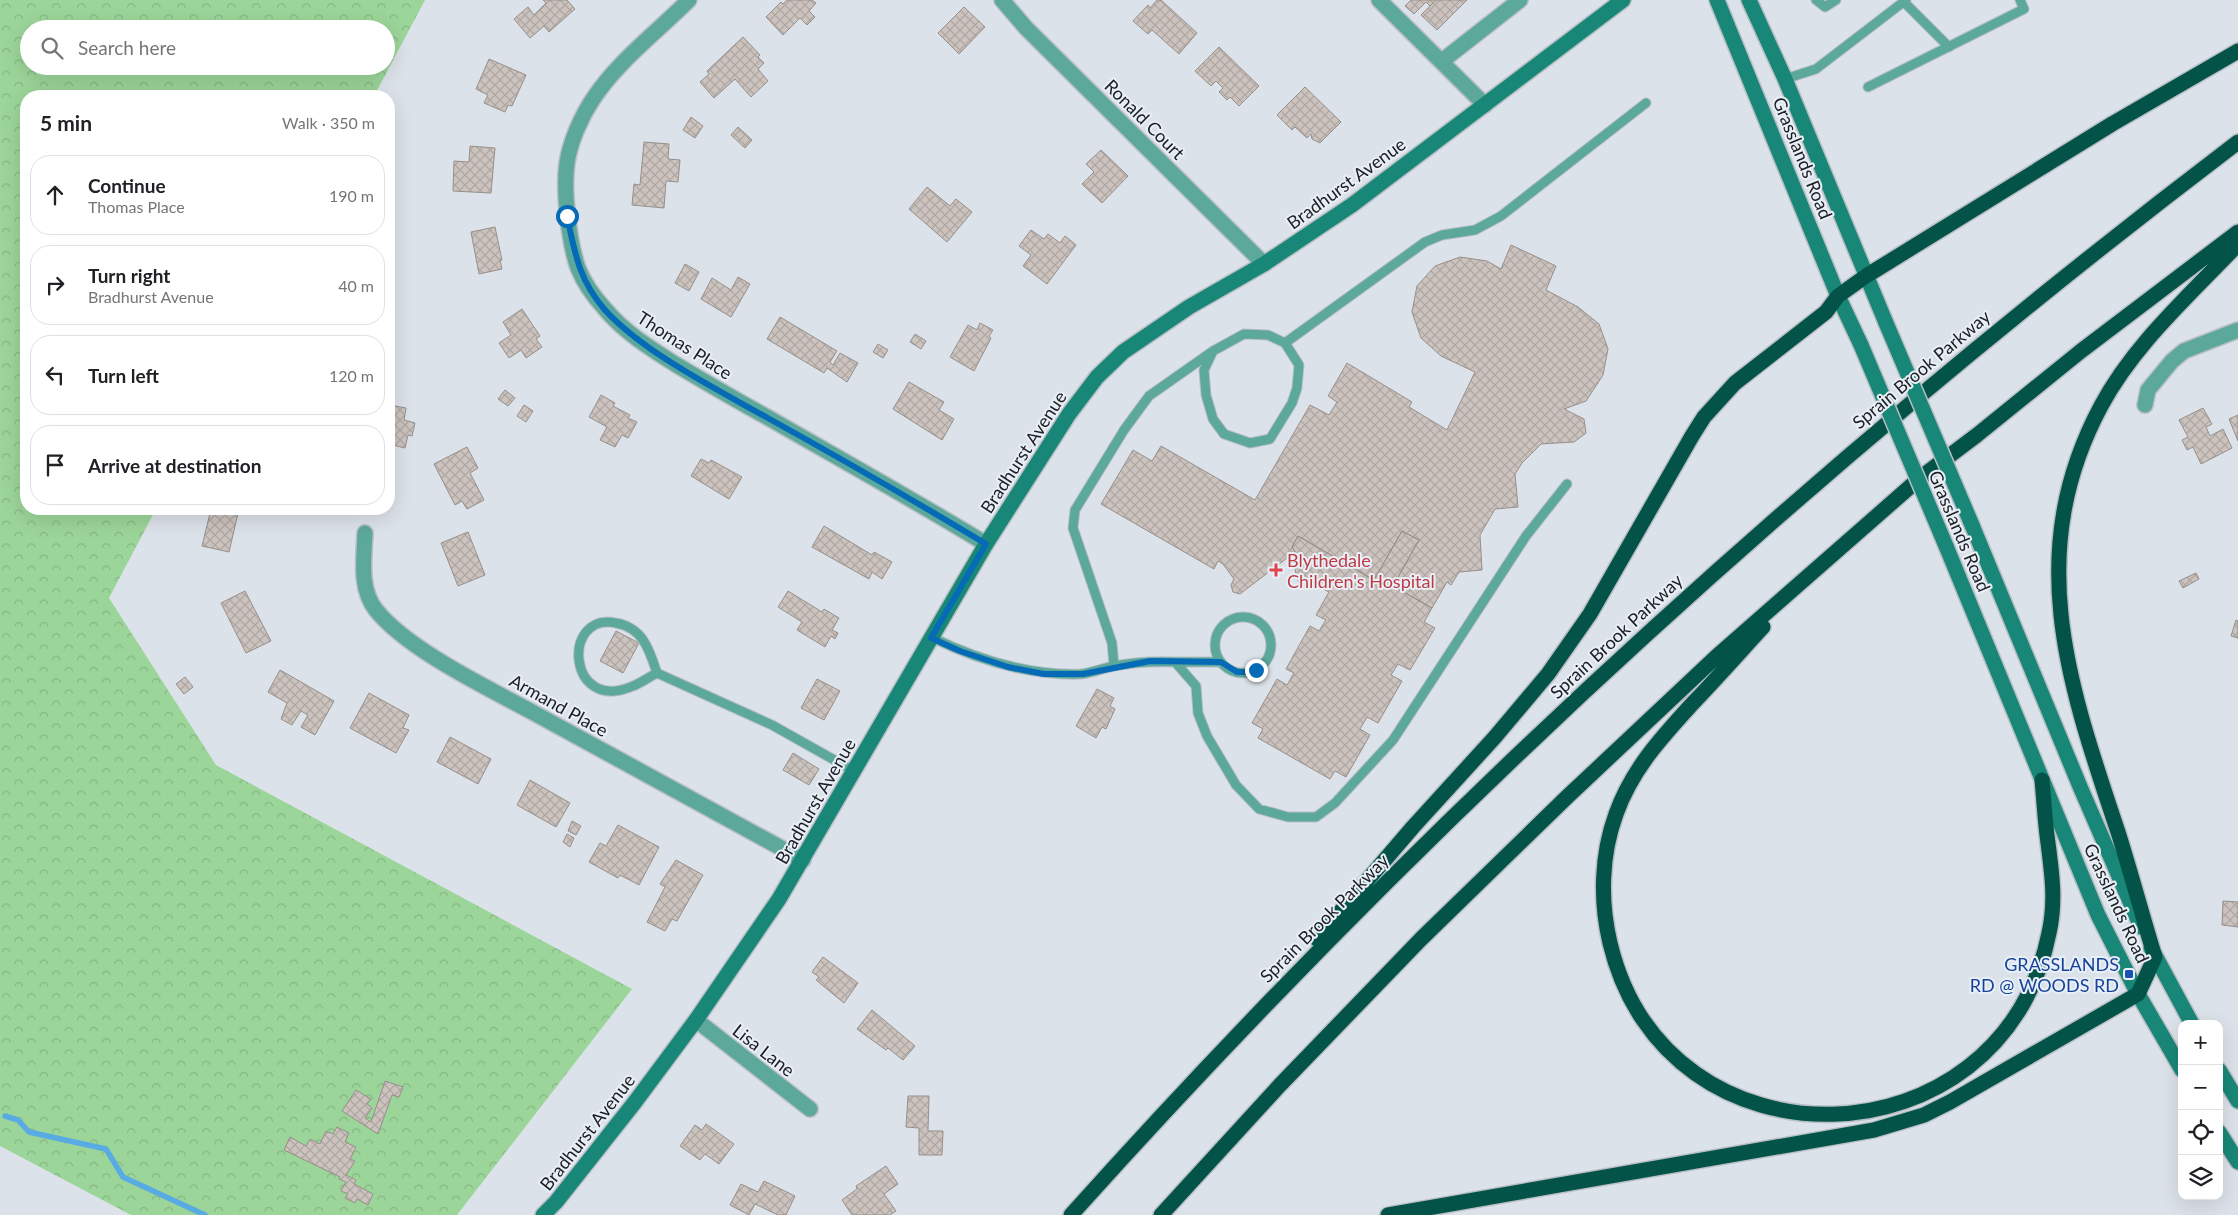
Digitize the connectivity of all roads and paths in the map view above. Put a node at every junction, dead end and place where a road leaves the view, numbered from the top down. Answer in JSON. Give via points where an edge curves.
{"nodes":[{"id":1,"x":689,"y":0,"type":"edge"},
{"id":2,"x":1002,"y":0,"type":"edge"},
{"id":3,"x":1379,"y":0,"type":"edge"},
{"id":4,"x":1520,"y":0,"type":"edge"},
{"id":5,"x":1623,"y":0,"type":"edge"},
{"id":6,"x":1717,"y":0,"type":"edge"},
{"id":7,"x":1749,"y":0,"type":"edge"},
{"id":8,"x":1816,"y":0,"type":"edge"},
{"id":9,"x":1836,"y":0,"type":"edge"},
{"id":10,"x":2020,"y":0,"type":"edge"},
{"id":11,"x":1905,"y":1,"type":"edge"},
{"id":12,"x":1949,"y":47,"type":"junction"},
{"id":13,"x":2238,"y":51,"type":"edge"},
{"id":14,"x":1442,"y":61,"type":"junction"},
{"id":15,"x":1784,"y":79,"type":"junction"},
{"id":16,"x":1868,"y":87,"type":"dead end"},
{"id":17,"x":1646,"y":103,"type":"dead end"},
{"id":18,"x":1485,"y":105,"type":"junction"},
{"id":19,"x":2238,"y":142,"type":"edge"},
{"id":20,"x":2238,"y":232,"type":"edge"},
{"id":21,"x":2238,"y":244,"type":"edge"},
{"id":22,"x":1264,"y":264,"type":"junction"},
{"id":23,"x":1866,"y":276,"type":"junction"},
{"id":24,"x":1838,"y":296,"type":"junction"},
{"id":25,"x":2238,"y":330,"type":"edge"},
{"id":26,"x":1285,"y":343,"type":"junction"},
{"id":27,"x":1213,"y":351,"type":"junction"},
{"id":28,"x":2145,"y":405,"type":"dead end"},
{"id":29,"x":1567,"y":484,"type":"dead end"},
{"id":30,"x":366,"y":533,"type":"dead end"},
{"id":31,"x":986,"y":544,"type":"junction"},
{"id":32,"x":1819,"y":566,"type":"junction"},
{"id":33,"x":931,"y":638,"type":"junction"},
{"id":34,"x":1175,"y":662,"type":"junction"},
{"id":35,"x":1221,"y":662,"type":"junction"},
{"id":36,"x":1114,"y":666,"type":"junction"},
{"id":37,"x":656,"y":673,"type":"junction"},
{"id":38,"x":854,"y":771,"type":"junction"},
{"id":39,"x":2042,"y":780,"type":"junction"},
{"id":40,"x":803,"y":860,"type":"junction"},
{"id":41,"x":2155,"y":957,"type":"junction"},
{"id":42,"x":2138,"y":994,"type":"junction"},
{"id":43,"x":696,"y":1020,"type":"junction"},
{"id":44,"x":2190,"y":1020,"type":"edge"},
{"id":45,"x":2179,"y":1065,"type":"edge"},
{"id":46,"x":1207,"y":1066,"type":"junction"},
{"id":47,"x":2223,"y":1077,"type":"edge"},
{"id":48,"x":2238,"y":1101,"type":"edge"},
{"id":49,"x":810,"y":1109,"type":"dead end"},
{"id":50,"x":2223,"y":1138,"type":"edge"},
{"id":51,"x":2238,"y":1162,"type":"edge"},
{"id":52,"x":543,"y":1215,"type":"edge"},
{"id":53,"x":1071,"y":1215,"type":"edge"},
{"id":54,"x":1160,"y":1215,"type":"edge"},
{"id":55,"x":1388,"y":1215,"type":"edge"}],
"edges":[{"from":1,"to":31,"type":"street","name":"Thomas Place","via":[[622,63],[593,100],[574,138],[567,162],[567,216],[578,267],[590,289],[627,332],[664,357]]},
{"from":2,"to":22,"type":"street","name":"Ronald Court","via":[[1026,28]]},
{"from":3,"to":14,"type":"street"},
{"from":4,"to":14,"type":"street"},
{"from":5,"to":18,"type":"main road","name":"Bradhurst Avenue"},
{"from":6,"to":24,"type":"main road","name":"Grasslands Road"},
{"from":7,"to":15,"type":"main road","name":"Grasslands Road"},
{"from":8,"to":9,"type":"lane","via":[[1826,7]]},
{"from":10,"to":12,"type":"lane","via":[[2024,9]]},
{"from":11,"to":12,"type":"lane"},
{"from":11,"to":15,"type":"lane","via":[[1816,70]]},
{"from":12,"to":16,"type":"lane"},
{"from":13,"to":23,"type":"highway","via":[[2120,119]]},
{"from":14,"to":18,"type":"street"},
{"from":15,"to":23,"type":"main road","name":"Grasslands Road"},
{"from":17,"to":26,"type":"lane","via":[[1501,216],[1475,230],[1442,235],[1424,242]]},
{"from":18,"to":22,"type":"main road","name":"Bradhurst Avenue","via":[[1352,205]]},
{"from":19,"to":46,"type":"highway","name":"Sprain Brook Parkway","via":[[2007,323],[1826,474],[1693,591],[1445,822]]},
{"from":20,"to":32,"type":"highway","via":[[1920,478]]},
{"from":21,"to":41,"type":"highway","via":[[2148,339],[2111,389],[2078,456],[2060,534],[2057,589],[2069,665]]},
{"from":22,"to":31,"type":"main road","name":"Bradhurst Avenue","via":[[1123,352],[1097,376]]},
{"from":23,"to":24,"type":"highway"},
{"from":23,"to":41,"type":"main road","name":"Grasslands Road","bridge":true,"via":[[2084,798]]},
{"from":24,"to":39,"type":"main road","name":"Grasslands Road","bridge":true},
{"from":24,"to":46,"type":"highway","via":[[1826,312],[1735,384],[1704,418],[1674,463],[1590,614],[1548,674]]},
{"from":25,"to":28,"type":"street","via":[[2184,352],[2172,361],[2148,390]]},
{"from":26,"to":27,"type":"lane","via":[[1268,335],[1244,334]]},
{"from":26,"to":27,"type":"lane","via":[[1299,365],[1292,403],[1270,438],[1250,444],[1224,434],[1213,419],[1206,395],[1204,370]]},
{"from":27,"to":36,"type":"lane","via":[[1149,396],[1075,510],[1073,528],[1112,643]]},
{"from":29,"to":34,"type":"lane","via":[[1526,536],[1393,740],[1335,804],[1316,817],[1288,818],[1259,809],[1236,785],[1207,736],[1198,713],[1196,686]]},
{"from":30,"to":40,"type":"street","name":"Armand Place","via":[[364,580],[369,599],[375,610],[408,640],[479,683]]},
{"from":31,"to":33,"type":"main road","name":"Bradhurst Avenue"},
{"from":32,"to":39,"type":"highway","via":[[1657,742],[1632,778],[1614,817],[1604,861],[1604,909],[1608,934],[1622,983],[1647,1026],[1664,1046],[1722,1090],[1776,1110],[1803,1114],[1831,1116],[1886,1107],[1910,1099],[1953,1077],[2004,1032],[2025,1000],[2043,957],[2054,886]]},
{"from":32,"to":54,"type":"highway","via":[[1618,749],[1421,939]]},
{"from":33,"to":36,"type":"lane","via":[[976,657],[1044,674],[1083,674]]},
{"from":33,"to":38,"type":"main road","name":"Bradhurst Avenue"},
{"from":34,"to":35,"type":"lane"},
{"from":34,"to":36,"type":"lane","via":[[1150,661]]},
{"from":35,"to":35,"type":"lane","via":[[1237,672],[1256,670],[1264,664],[1271,647],[1270,637],[1260,622],[1244,617],[1227,622],[1220,629],[1215,645]]},
{"from":37,"to":37,"type":"lane","via":[[647,644],[629,626],[603,622],[591,627],[579,648],[578,663],[582,674],[599,688],[632,687]]},
{"from":37,"to":38,"type":"lane","via":[[772,725]]},
{"from":38,"to":40,"type":"main road","name":"Bradhurst Avenue"},
{"from":39,"to":42,"type":"main road","name":"Grasslands Road","via":[[2098,915]]},
{"from":40,"to":43,"type":"main road","name":"Bradhurst Avenue"},
{"from":41,"to":42,"type":"highway"},
{"from":41,"to":44,"type":"main road","name":"Grasslands Road"},
{"from":42,"to":45,"type":"main road","name":"Grasslands Road"},
{"from":42,"to":55,"type":"highway","via":[[1974,1089],[1900,1123],[1865,1132]]},
{"from":43,"to":49,"type":"street","name":"Lisa Lane"},
{"from":43,"to":52,"type":"main road","name":"Bradhurst Avenue","via":[[635,1102]]},
{"from":46,"to":53,"type":"highway","name":"Sprain Brook Parkway"},
{"from":47,"to":48,"type":"main road"},
{"from":50,"to":51,"type":"main road"}]}
